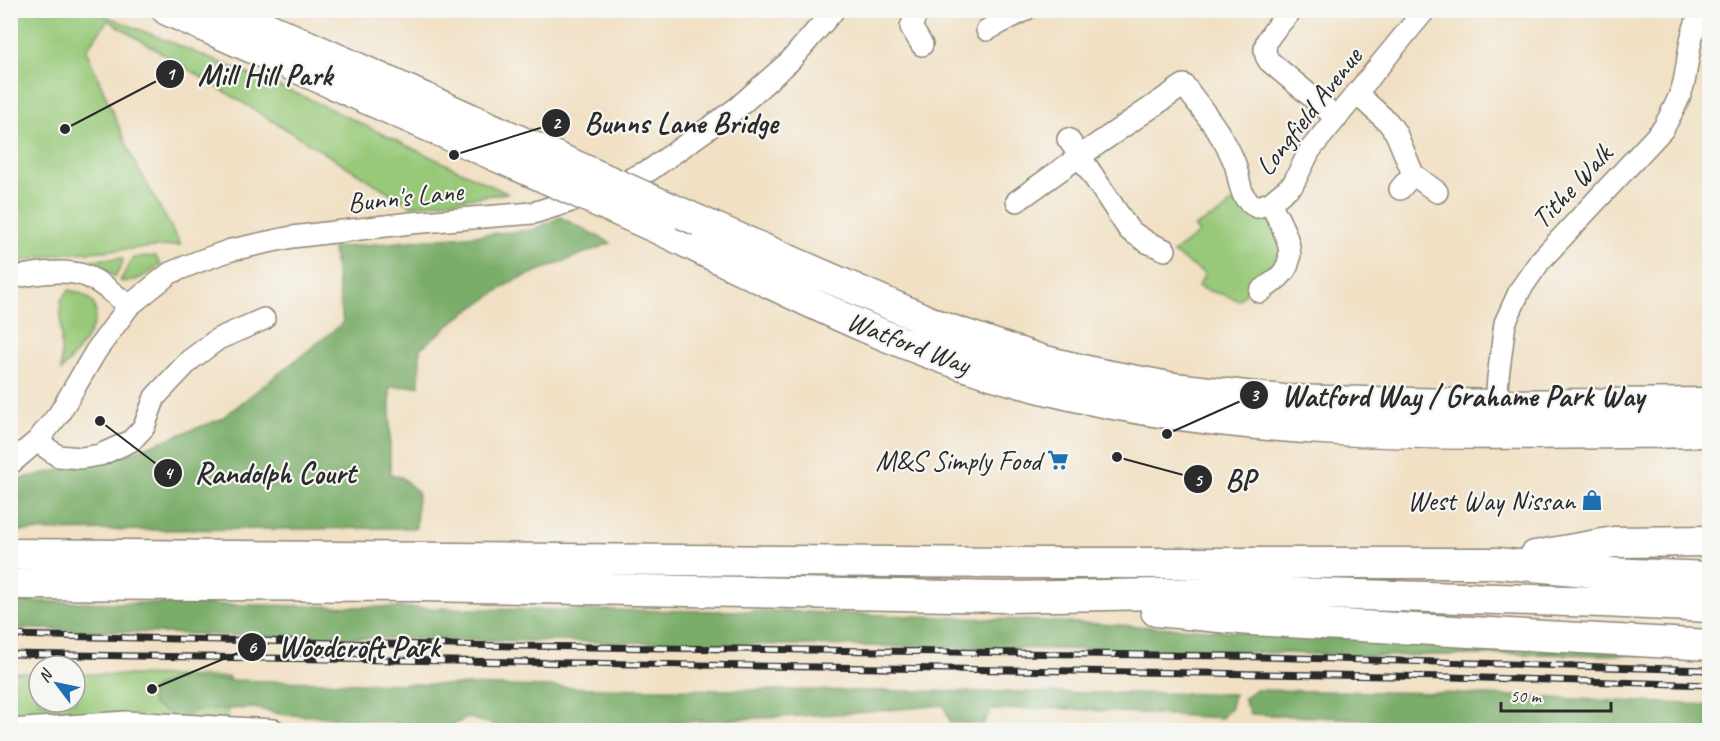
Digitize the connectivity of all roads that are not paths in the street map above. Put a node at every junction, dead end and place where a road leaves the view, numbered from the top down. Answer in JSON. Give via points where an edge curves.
{"nodes":[{"id":1,"x":167,"y":10,"type":"edge"},
{"id":2,"x":228,"y":10,"type":"edge"},
{"id":3,"x":834,"y":10,"type":"edge"},
{"id":4,"x":918,"y":10,"type":"edge"},
{"id":5,"x":1024,"y":10,"type":"edge"},
{"id":6,"x":1425,"y":10,"type":"edge"},
{"id":7,"x":1703,"y":10,"type":"edge"},
{"id":8,"x":1290,"y":12,"type":"dead end"},
{"id":9,"x":264,"y":18,"type":"edge"},
{"id":10,"x":987,"y":30,"type":"dead end"},
{"id":11,"x":922,"y":45,"type":"dead end"},
{"id":12,"x":1357,"y":94,"type":"junction"},
{"id":13,"x":1337,"y":118,"type":"junction"},
{"id":14,"x":1068,"y":139,"type":"dead end"},
{"id":15,"x":1080,"y":156,"type":"junction"},
{"id":16,"x":554,"y":169,"type":"junction"},
{"id":17,"x":1437,"y":192,"type":"dead end"},
{"id":18,"x":1017,"y":201,"type":"dead end"},
{"id":19,"x":1270,"y":203,"type":"junction"},
{"id":20,"x":1165,"y":250,"type":"dead end"},
{"id":21,"x":10,"y":278,"type":"edge"},
{"id":22,"x":1260,"y":292,"type":"dead end"},
{"id":23,"x":129,"y":306,"type":"junction"},
{"id":24,"x":264,"y":319,"type":"dead end"},
{"id":25,"x":1710,"y":403,"type":"edge"},
{"id":26,"x":1497,"y":405,"type":"junction"},
{"id":27,"x":1710,"y":432,"type":"edge"},
{"id":28,"x":37,"y":441,"type":"junction"},
{"id":29,"x":10,"y":464,"type":"edge"},
{"id":30,"x":1710,"y":541,"type":"edge"},
{"id":31,"x":10,"y":554,"type":"edge"},
{"id":32,"x":1497,"y":563,"type":"junction"},
{"id":33,"x":1710,"y":577,"type":"edge"},
{"id":34,"x":10,"y":584,"type":"edge"},
{"id":35,"x":1004,"y":597,"type":"junction"},
{"id":36,"x":1710,"y":607,"type":"edge"},
{"id":37,"x":1710,"y":645,"type":"edge"},
{"id":38,"x":10,"y":730,"type":"edge"},
{"id":39,"x":274,"y":730,"type":"edge"}],
"edges":[{"from":1,"to":16,"type":"highway","name":"Watford Way"},
{"from":2,"to":9,"type":"highway","name":"Watford Way"},
{"from":3,"to":23,"type":"street","name":"Bunn's Lane","via":[[790,61],[736,108],[650,170],[609,189],[533,213],[292,237],[231,250],[170,273]]},
{"from":4,"to":11,"type":"street","via":[[911,27]]},
{"from":5,"to":10,"type":"street"},
{"from":6,"to":12,"type":"street","name":"Longfield Avenue"},
{"from":7,"to":26,"type":"street","name":"Tithe Walk","via":[[1694,29],[1683,85],[1672,114],[1540,261],[1520,290],[1505,323]]},
{"from":8,"to":13,"type":"street","via":[[1267,41],[1265,55]]},
{"from":9,"to":16,"type":"highway","name":"Watford Way"},
{"from":12,"to":13,"type":"street","name":"Longfield Avenue"},
{"from":12,"to":17,"type":"street","via":[[1392,127],[1407,182]]},
{"from":13,"to":19,"type":"street","name":"Longfield Avenue","via":[[1310,150],[1293,184]]},
{"from":14,"to":15,"type":"street"},
{"from":15,"to":18,"type":"street"},
{"from":15,"to":19,"type":"street","name":"Longfield Avenue","via":[[1184,85],[1229,151],[1242,196],[1257,207]]},
{"from":15,"to":20,"type":"street","via":[[1129,230]]},
{"from":16,"to":26,"type":"highway","name":"Watford Way","bridge":true,"via":[[699,221],[942,327],[1041,360],[1174,388],[1283,400]]},
{"from":16,"to":27,"type":"highway","name":"Watford Way","bridge":true,"via":[[661,230],[889,338],[1020,383],[1087,399],[1240,424],[1363,431]]},
{"from":19,"to":22,"type":"street","via":[[1288,240],[1290,257],[1284,273]]},
{"from":21,"to":23,"type":"street","via":[[68,273],[86,276]]},
{"from":23,"to":28,"type":"street","name":"Bunn's Lane"},
{"from":24,"to":28,"type":"street","via":[[218,339],[190,360],[155,397],[144,427],[131,441],[100,455],[81,458],[58,456]]},
{"from":25,"to":26,"type":"highway","name":"Watford Way"},
{"from":28,"to":29,"type":"street","name":"Bunn's Lane"},
{"from":30,"to":32,"type":"highway","via":[[1614,542]]},
{"from":31,"to":32,"type":"highway"},
{"from":32,"to":33,"type":"highway"},
{"from":34,"to":35,"type":"highway","via":[[433,586]]},
{"from":35,"to":36,"type":"highway","via":[[1255,592]]},
{"from":35,"to":37,"type":"highway","via":[[1251,620]]},
{"from":38,"to":39,"type":"street","via":[[126,722]]}]}
